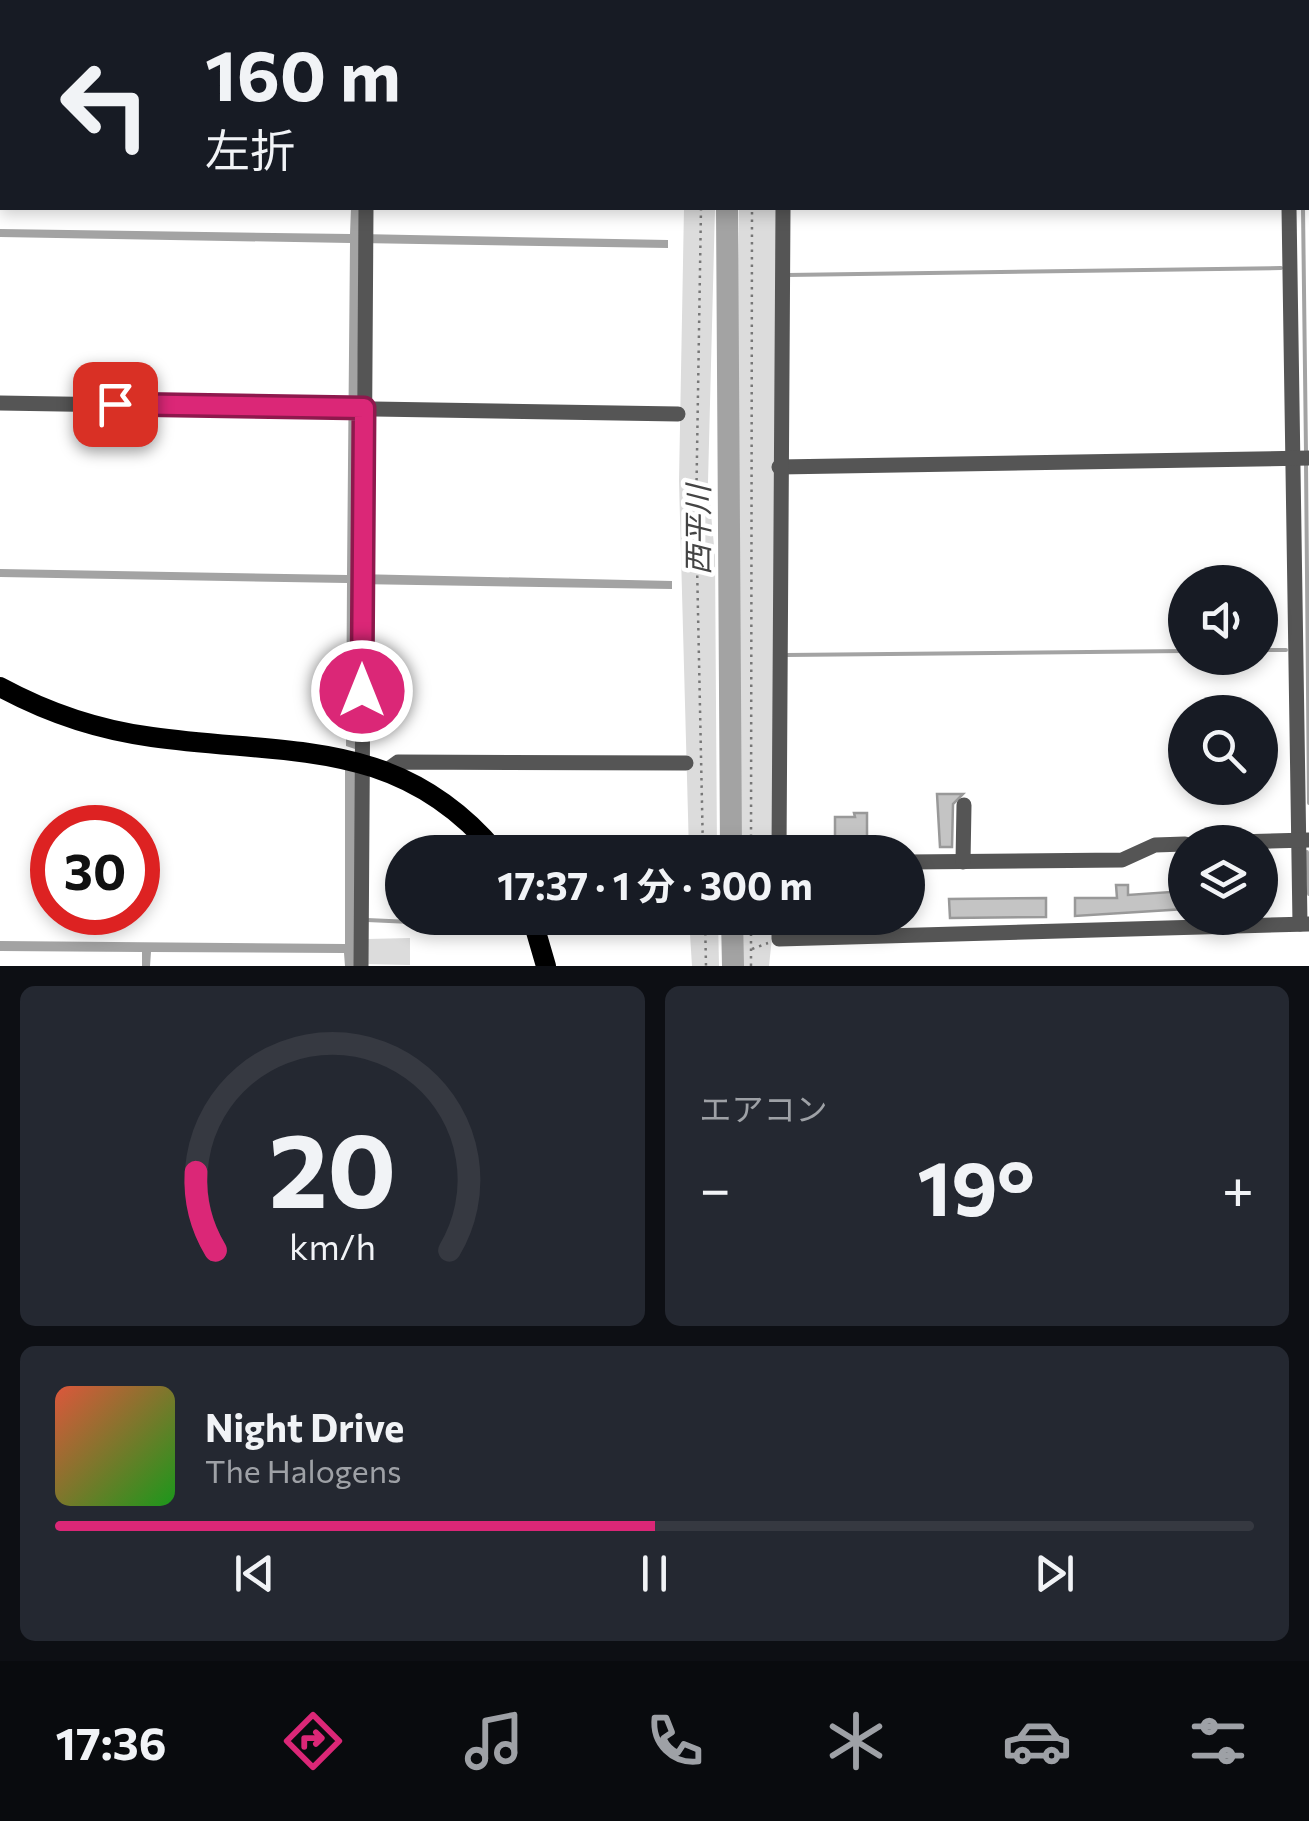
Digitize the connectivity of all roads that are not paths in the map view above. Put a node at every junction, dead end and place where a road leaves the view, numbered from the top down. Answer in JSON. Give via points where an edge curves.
{"nodes":[{"id":1,"x":366,"y":210,"type":"edge"},
{"id":2,"x":783,"y":210,"type":"edge"},
{"id":3,"x":1288,"y":210,"type":"edge"},
{"id":4,"x":0,"y":403,"type":"edge"},
{"id":5,"x":364,"y":408,"type":"junction"},
{"id":6,"x":678,"y":414,"type":"dead end"},
{"id":7,"x":1301,"y":458,"type":"edge"},
{"id":8,"x":780,"y":467,"type":"junction"},
{"id":9,"x":0,"y":687,"type":"edge"},
{"id":10,"x":361,"y":761,"type":"junction"},
{"id":11,"x":686,"y":763,"type":"dead end"},
{"id":12,"x":388,"y":770,"type":"junction"},
{"id":13,"x":964,"y":805,"type":"dead end"},
{"id":14,"x":479,"y":835,"type":"edge"},
{"id":15,"x":779,"y":835,"type":"edge"},
{"id":16,"x":1304,"y":840,"type":"edge"},
{"id":17,"x":1278,"y":841,"type":"edge"},
{"id":18,"x":1168,"y":845,"type":"edge"},
{"id":19,"x":925,"y":862,"type":"edge"},
{"id":20,"x":963,"y":862,"type":"junction"},
{"id":21,"x":1304,"y":924,"type":"edge"},
{"id":22,"x":537,"y":935,"type":"edge"},
{"id":23,"x":779,"y":935,"type":"edge"},
{"id":24,"x":919,"y":935,"type":"edge"},
{"id":25,"x":925,"y":935,"type":"edge"},
{"id":26,"x":361,"y":966,"type":"edge"},
{"id":27,"x":546,"y":966,"type":"edge"}],
"edges":[{"from":1,"to":5,"type":"street"},
{"from":2,"to":8,"type":"street"},
{"from":3,"to":7,"type":"street"},
{"from":4,"to":5,"type":"street"},
{"from":5,"to":6,"type":"street"},
{"from":5,"to":10,"type":"street"},
{"from":7,"to":8,"type":"street"},
{"from":7,"to":16,"type":"street"},
{"from":8,"to":15,"type":"street"},
{"from":9,"to":10,"type":"main road","via":[[110,730]]},
{"from":10,"to":12,"type":"main road"},
{"from":10,"to":26,"type":"street"},
{"from":11,"to":12,"type":"street","via":[[398,762]]},
{"from":12,"to":14,"type":"main road","via":[[445,802]]},
{"from":13,"to":20,"type":"street"},
{"from":16,"to":17,"type":"street"},
{"from":16,"to":21,"type":"street"},
{"from":18,"to":20,"type":"street","via":[[1122,860]]},
{"from":19,"to":20,"type":"street"},
{"from":21,"to":25,"type":"street"},
{"from":22,"to":27,"type":"main road"},
{"from":23,"to":24,"type":"street"}]}
